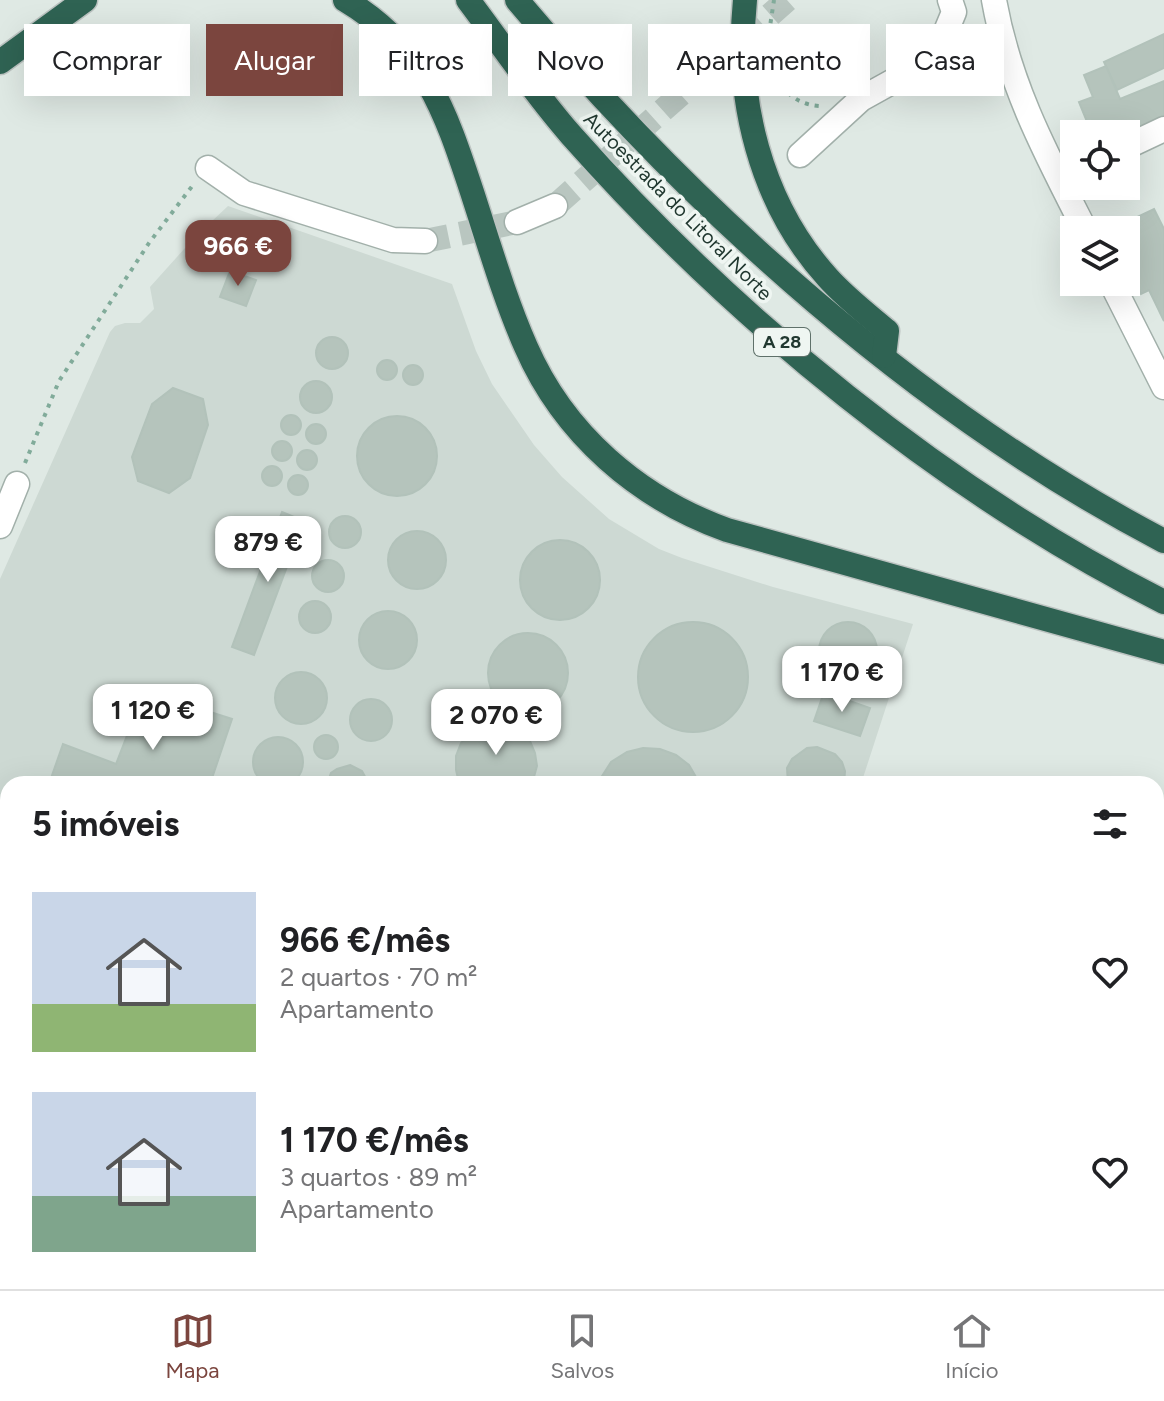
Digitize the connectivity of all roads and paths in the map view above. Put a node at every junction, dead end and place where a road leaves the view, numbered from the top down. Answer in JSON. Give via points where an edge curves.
{"nodes":[{"id":1,"x":85,"y":0,"type":"edge"},
{"id":2,"x":345,"y":0,"type":"edge"},
{"id":3,"x":468,"y":0,"type":"edge"},
{"id":4,"x":517,"y":0,"type":"edge"},
{"id":5,"x":745,"y":0,"type":"edge"},
{"id":6,"x":950,"y":0,"type":"edge"},
{"id":7,"x":994,"y":0,"type":"edge"},
{"id":8,"x":0,"y":62,"type":"edge"},
{"id":9,"x":1164,"y":129,"type":"edge"},
{"id":10,"x":1140,"y":140,"type":"edge"},
{"id":11,"x":800,"y":155,"type":"dead end"},
{"id":12,"x":1060,"y":167,"type":"edge"},
{"id":13,"x":208,"y":168,"type":"joint"},
{"id":14,"x":555,"y":206,"type":"tunnel mouth"},
{"id":15,"x":517,"y":222,"type":"tunnel mouth"},
{"id":16,"x":425,"y":241,"type":"tunnel mouth"},
{"id":17,"x":1118,"y":296,"type":"edge"},
{"id":18,"x":884,"y":356,"type":"junction"},
{"id":19,"x":1164,"y":387,"type":"edge"},
{"id":20,"x":17,"y":484,"type":"joint"},
{"id":21,"x":0,"y":526,"type":"edge"},
{"id":22,"x":1164,"y":541,"type":"edge"},
{"id":23,"x":1164,"y":602,"type":"edge"},
{"id":24,"x":1164,"y":652,"type":"edge"}],
"edges":[{"from":1,"to":8,"type":"highway"},
{"from":2,"to":24,"type":"highway","via":[[399,44],[436,94],[527,349],[565,413],[629,478],[679,510],[727,530]]},
{"from":3,"to":23,"type":"highway","name":"Autoestrada do Litoral Norte","number":"A 28","via":[[569,133],[674,242],[793,351],[900,437],[998,504]]},
{"from":4,"to":18,"type":"highway","name":"Autoestrada do Litoral Norte","number":"A 28","via":[[692,190]]},
{"from":5,"to":18,"type":"highway","via":[[744,83],[767,182],[789,225],[826,276],[887,331]]},
{"from":6,"to":11,"type":"street","via":[[954,12],[942,41],[915,69],[861,99]]},
{"from":7,"to":12,"type":"street","via":[[1007,61],[1027,116]]},
{"from":9,"to":10,"type":"street"},
{"from":13,"to":16,"type":"street","via":[[244,193],[393,240]]},
{"from":13,"to":20,"type":"path","via":[[149,243],[59,381]]},
{"from":14,"to":15,"type":"street"},
{"from":17,"to":19,"type":"street"},
{"from":18,"to":22,"type":"highway","name":"Autoestrada do Litoral Norte","number":"A 28","via":[[1023,456]]},
{"from":20,"to":21,"type":"street"}]}
